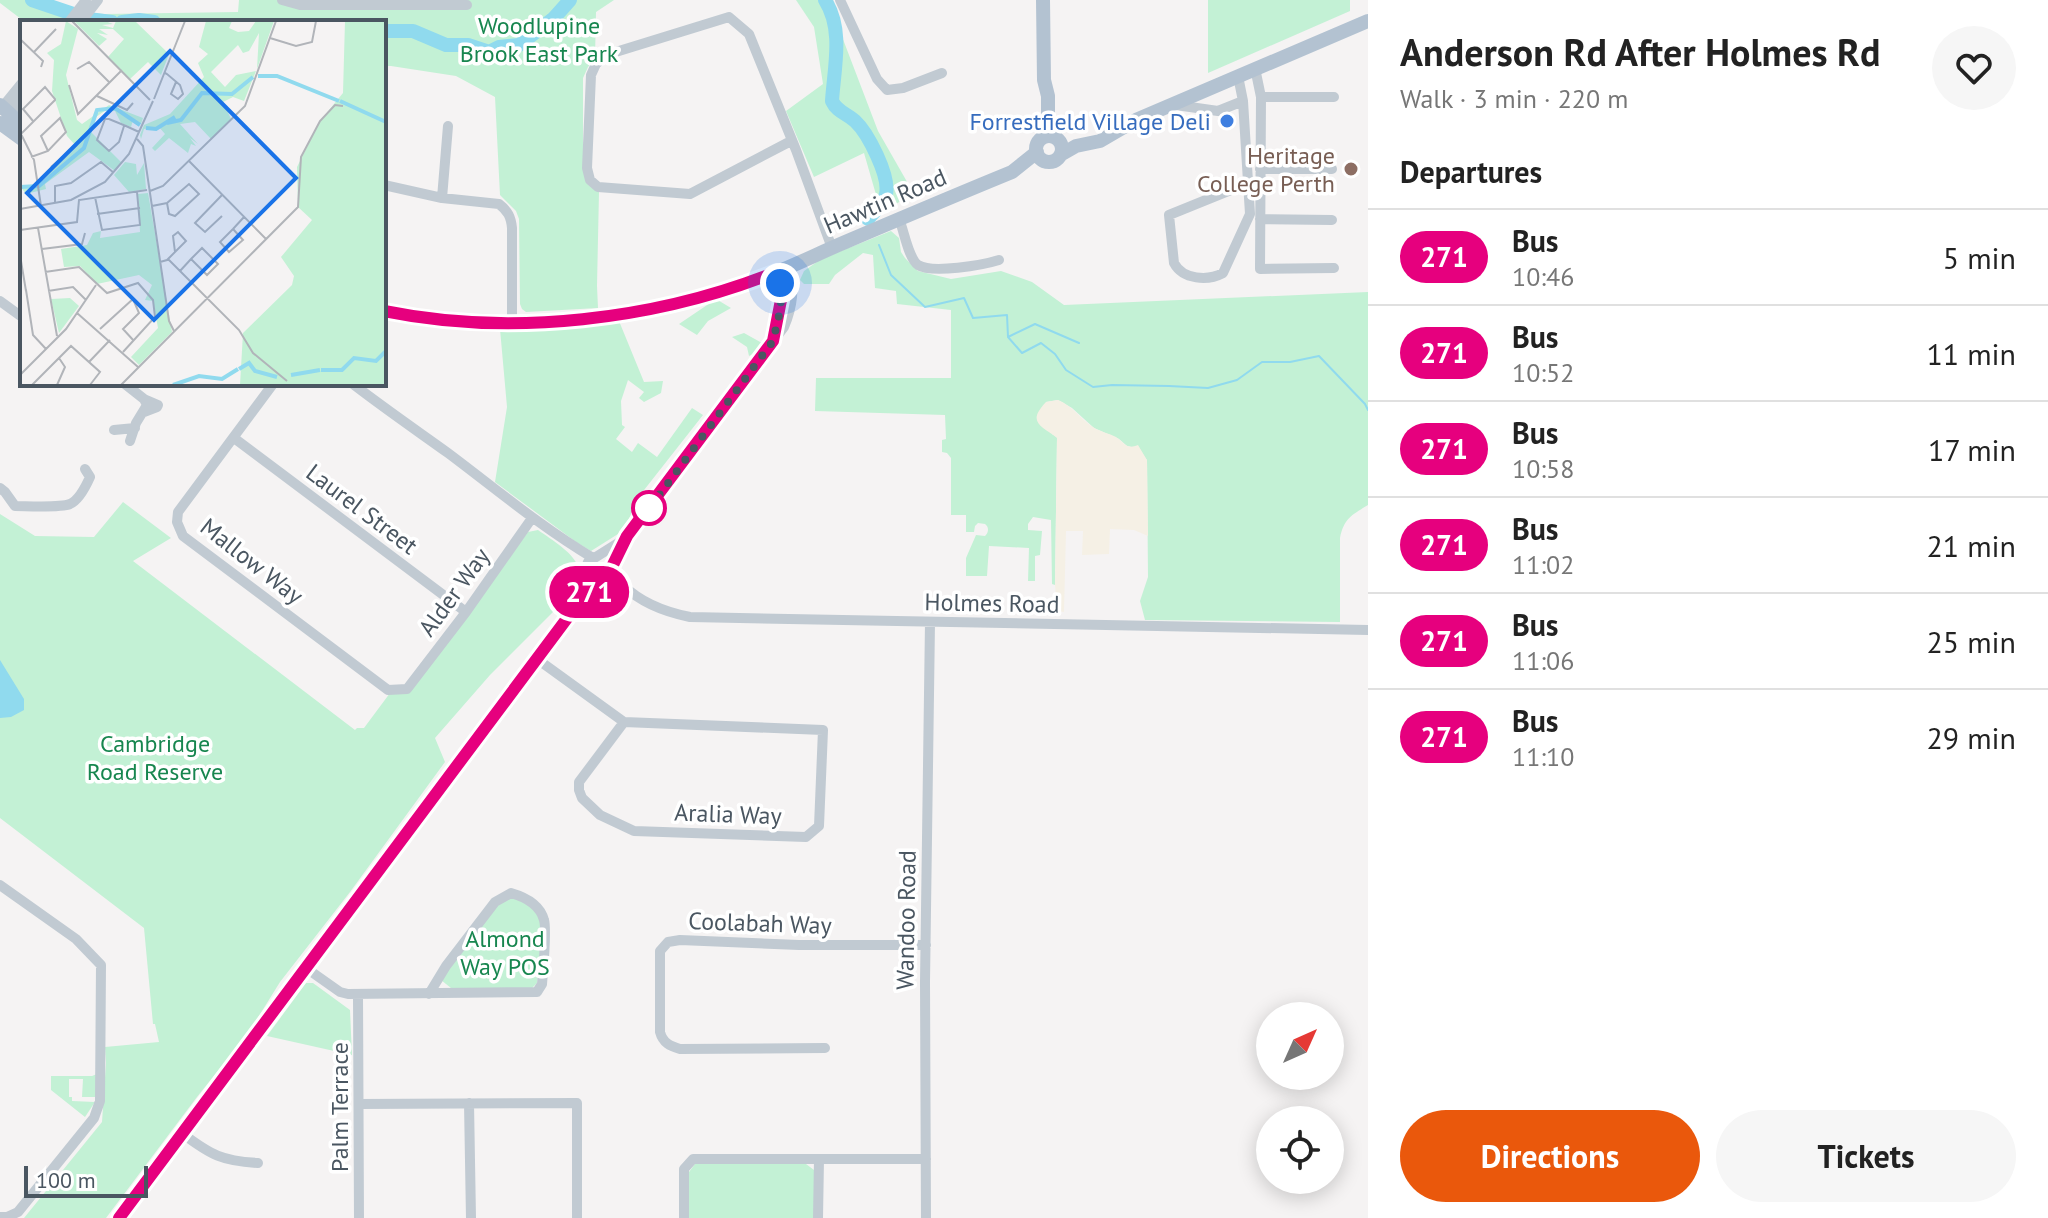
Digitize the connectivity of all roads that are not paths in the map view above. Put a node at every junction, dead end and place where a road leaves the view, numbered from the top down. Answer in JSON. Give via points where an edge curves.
{"nodes":[{"id":1,"x":86,"y":0,"type":"edge"},
{"id":2,"x":98,"y":0,"type":"edge"},
{"id":3,"x":282,"y":0,"type":"edge"},
{"id":4,"x":840,"y":0,"type":"edge"},
{"id":5,"x":1043,"y":0,"type":"edge"},
{"id":6,"x":373,"y":2,"type":"edge"},
{"id":7,"x":467,"y":5,"type":"dead end"},
{"id":8,"x":83,"y":19,"type":"edge"},
{"id":9,"x":71,"y":20,"type":"edge"},
{"id":10,"x":1368,"y":21,"type":"edge"},
{"id":11,"x":1255,"y":68,"type":"junction"},
{"id":12,"x":942,"y":73,"type":"dead end"},
{"id":13,"x":1238,"y":76,"type":"junction"},
{"id":14,"x":1044,"y":80,"type":"junction"},
{"id":15,"x":20,"y":86,"type":"edge"},
{"id":16,"x":1261,"y":97,"type":"junction"},
{"id":17,"x":1334,"y":97,"type":"dead end"},
{"id":18,"x":20,"y":100,"type":"edge"},
{"id":19,"x":1243,"y":101,"type":"junction"},
{"id":20,"x":1171,"y":105,"type":"junction"},
{"id":21,"x":2,"y":114,"type":"edge"},
{"id":22,"x":20,"y":124,"type":"edge"},
{"id":23,"x":448,"y":126,"type":"dead end"},
{"id":24,"x":20,"y":136,"type":"edge"},
{"id":25,"x":791,"y":141,"type":"junction"},
{"id":26,"x":1059,"y":144,"type":"junction"},
{"id":27,"x":1041,"y":152,"type":"junction"},
{"id":28,"x":1260,"y":169,"type":"junction"},
{"id":29,"x":1332,"y":169,"type":"dead end"},
{"id":30,"x":1248,"y":183,"type":"junction"},
{"id":31,"x":386,"y":185,"type":"edge"},
{"id":32,"x":442,"y":198,"type":"junction"},
{"id":33,"x":899,"y":219,"type":"junction"},
{"id":34,"x":1260,"y":219,"type":"junction"},
{"id":35,"x":1332,"y":220,"type":"dead end"},
{"id":36,"x":832,"y":248,"type":"junction"},
{"id":37,"x":999,"y":260,"type":"dead end"},
{"id":38,"x":791,"y":266,"type":"junction"},
{"id":39,"x":1334,"y":268,"type":"dead end"},
{"id":40,"x":776,"y":272,"type":"junction"},
{"id":41,"x":0,"y":301,"type":"edge"},
{"id":42,"x":386,"y":311,"type":"edge"},
{"id":43,"x":20,"y":316,"type":"edge"},
{"id":44,"x":512,"y":322,"type":"junction"},
{"id":45,"x":773,"y":341,"type":"junction"},
{"id":46,"x":128,"y":386,"type":"edge"},
{"id":47,"x":272,"y":386,"type":"edge"},
{"id":48,"x":356,"y":386,"type":"edge"},
{"id":49,"x":135,"y":428,"type":"junction"},
{"id":50,"x":114,"y":430,"type":"dead end"},
{"id":51,"x":234,"y":438,"type":"junction"},
{"id":52,"x":130,"y":441,"type":"dead end"},
{"id":53,"x":85,"y":469,"type":"dead end"},
{"id":54,"x":0,"y":488,"type":"edge"},
{"id":55,"x":532,"y":518,"type":"junction"},
{"id":56,"x":627,"y":536,"type":"junction"},
{"id":57,"x":565,"y":542,"type":"junction"},
{"id":58,"x":594,"y":557,"type":"junction"},
{"id":59,"x":587,"y":571,"type":"junction"},
{"id":60,"x":606,"y":574,"type":"junction"},
{"id":61,"x":580,"y":601,"type":"junction"},
{"id":62,"x":466,"y":612,"type":"junction"},
{"id":63,"x":930,"y":622,"type":"junction"},
{"id":64,"x":1368,"y":630,"type":"edge"},
{"id":65,"x":537,"y":659,"type":"junction"},
{"id":66,"x":407,"y":689,"type":"joint"},
{"id":67,"x":624,"y":722,"type":"junction"},
{"id":68,"x":0,"y":885,"type":"edge"},
{"id":69,"x":926,"y":945,"type":"junction"},
{"id":70,"x":306,"y":968,"type":"junction"},
{"id":71,"x":429,"y":994,"type":"junction"},
{"id":72,"x":358,"y":995,"type":"junction"},
{"id":73,"x":825,"y":1048,"type":"dead end"},
{"id":74,"x":469,"y":1103,"type":"junction"},
{"id":75,"x":359,"y":1104,"type":"junction"},
{"id":76,"x":183,"y":1134,"type":"junction"},
{"id":77,"x":819,"y":1159,"type":"junction"},
{"id":78,"x":926,"y":1159,"type":"junction"},
{"id":79,"x":258,"y":1163,"type":"dead end"},
{"id":80,"x":0,"y":1217,"type":"edge"},
{"id":81,"x":119,"y":1218,"type":"edge"},
{"id":82,"x":359,"y":1218,"type":"edge"},
{"id":83,"x":471,"y":1218,"type":"edge"},
{"id":84,"x":577,"y":1218,"type":"edge"},
{"id":85,"x":684,"y":1218,"type":"edge"},
{"id":86,"x":818,"y":1218,"type":"edge"},
{"id":87,"x":926,"y":1218,"type":"edge"}],
"edges":[{"from":1,"to":9,"type":"street"},
{"from":2,"to":8,"type":"street"},
{"from":3,"to":6,"type":"street","via":[[300,5]]},
{"from":4,"to":12,"type":"street","via":[[887,90]]},
{"from":5,"to":14,"type":"main road"},
{"from":6,"to":7,"type":"street"},
{"from":10,"to":11,"type":"main road"},
{"from":11,"to":13,"type":"main road"},
{"from":11,"to":16,"type":"street"},
{"from":13,"to":19,"type":"street"},
{"from":13,"to":20,"type":"main road"},
{"from":14,"to":26,"type":"main road","via":[[1048,122]]},
{"from":14,"to":27,"type":"main road","via":[[1039,91]]},
{"from":15,"to":21,"type":"street"},
{"from":16,"to":17,"type":"street"},
{"from":16,"to":28,"type":"street"},
{"from":18,"to":21,"type":"street"},
{"from":19,"to":20,"type":"street","via":[[1218,111]]},
{"from":19,"to":30,"type":"street"},
{"from":20,"to":26,"type":"main road"},
{"from":21,"to":22,"type":"main road"},
{"from":21,"to":24,"type":"main road"},
{"from":23,"to":32,"type":"street"},
{"from":25,"to":25,"type":"street","via":[[749,34],[729,17],[606,55],[591,75],[587,168],[598,187],[690,194]]},
{"from":25,"to":36,"type":"street"},
{"from":26,"to":27,"type":"main road","via":[[1050,136]]},
{"from":26,"to":27,"type":"main road","via":[[1056,161]]},
{"from":27,"to":33,"type":"main road","name":"Hawtin Road","via":[[1024,171]]},
{"from":28,"to":29,"type":"street"},
{"from":28,"to":34,"type":"street"},
{"from":30,"to":30,"type":"street","via":[[1250,214],[1223,273],[1203,278],[1178,270],[1169,215]]},
{"from":31,"to":32,"type":"street"},
{"from":32,"to":44,"type":"street","via":[[499,204],[509,214]]},
{"from":33,"to":36,"type":"main road","name":"Hawtin Road"},
{"from":33,"to":37,"type":"street","via":[[918,265],[977,267]]},
{"from":34,"to":35,"type":"street"},
{"from":34,"to":39,"type":"street","via":[[1260,269]]},
{"from":36,"to":38,"type":"main road","name":"Hawtin Road"},
{"from":38,"to":40,"type":"main road","name":"Hawtin Road"},
{"from":38,"to":45,"type":"street","via":[[790,310]]},
{"from":40,"to":44,"type":"main road","name":"Hawtin Road","via":[[654,308],[556,322]]},
{"from":40,"to":45,"type":"street","via":[[782,295]]},
{"from":41,"to":43,"type":"street"},
{"from":42,"to":44,"type":"main road","name":"Hawtin Road"},
{"from":45,"to":56,"type":"street"},
{"from":46,"to":49,"type":"street","via":[[147,405]]},
{"from":47,"to":51,"type":"street","name":"Mallow Way"},
{"from":48,"to":55,"type":"street"},
{"from":49,"to":50,"type":"street"},
{"from":49,"to":52,"type":"street"},
{"from":51,"to":62,"type":"street","name":"Laurel Street"},
{"from":51,"to":66,"type":"street","name":"Mallow Way","via":[[178,512],[183,536],[388,690]]},
{"from":53,"to":54,"type":"street","via":[[88,482],[70,504],[15,506]]},
{"from":55,"to":57,"type":"street"},
{"from":55,"to":62,"type":"street","name":"Alder Way"},
{"from":56,"to":58,"type":"street"},
{"from":56,"to":60,"type":"street"},
{"from":57,"to":58,"type":"street"},
{"from":57,"to":59,"type":"street"},
{"from":58,"to":59,"type":"street"},
{"from":58,"to":60,"type":"street","via":[[606,560]]},
{"from":59,"to":60,"type":"street","via":[[595,580]]},
{"from":59,"to":61,"type":"street"},
{"from":60,"to":61,"type":"street"},
{"from":60,"to":63,"type":"street","name":"Holmes Road","via":[[653,606],[690,617]]},
{"from":61,"to":65,"type":"street"},
{"from":62,"to":66,"type":"street","name":"Alder Way"},
{"from":63,"to":64,"type":"street","name":"Holmes Road"},
{"from":63,"to":69,"type":"street","name":"Wandoo Road"},
{"from":65,"to":67,"type":"street"},
{"from":65,"to":70,"type":"street"},
{"from":67,"to":67,"type":"street","name":"Aralia Way","via":[[823,730],[819,826],[806,837],[634,831],[600,815],[582,798],[579,782]]},
{"from":68,"to":80,"type":"street","via":[[76,939],[101,965],[100,1101],[94,1118],[18,1212]]},
{"from":69,"to":73,"type":"street","name":"Coolabah Way","via":[[680,940],[668,942],[660,951],[660,1032],[666,1044],[680,1049]]},
{"from":69,"to":78,"type":"street","name":"Wandoo Road"},
{"from":70,"to":72,"type":"street","via":[[340,992]]},
{"from":70,"to":76,"type":"street"},
{"from":71,"to":71,"type":"street","via":[[537,992],[542,984],[545,921],[537,907],[511,893],[495,902]]},
{"from":71,"to":72,"type":"street"},
{"from":72,"to":75,"type":"street","name":"Palm Terrace"},
{"from":74,"to":75,"type":"street"},
{"from":74,"to":83,"type":"street"},
{"from":74,"to":84,"type":"street","via":[[577,1103]]},
{"from":75,"to":82,"type":"street","name":"Palm Terrace"},
{"from":76,"to":79,"type":"street","via":[[217,1157]]},
{"from":76,"to":81,"type":"street"},
{"from":77,"to":78,"type":"street"},
{"from":77,"to":85,"type":"street","via":[[693,1159],[684,1169]]},
{"from":77,"to":86,"type":"street"},
{"from":78,"to":87,"type":"street","name":"Wandoo Road"}]}
